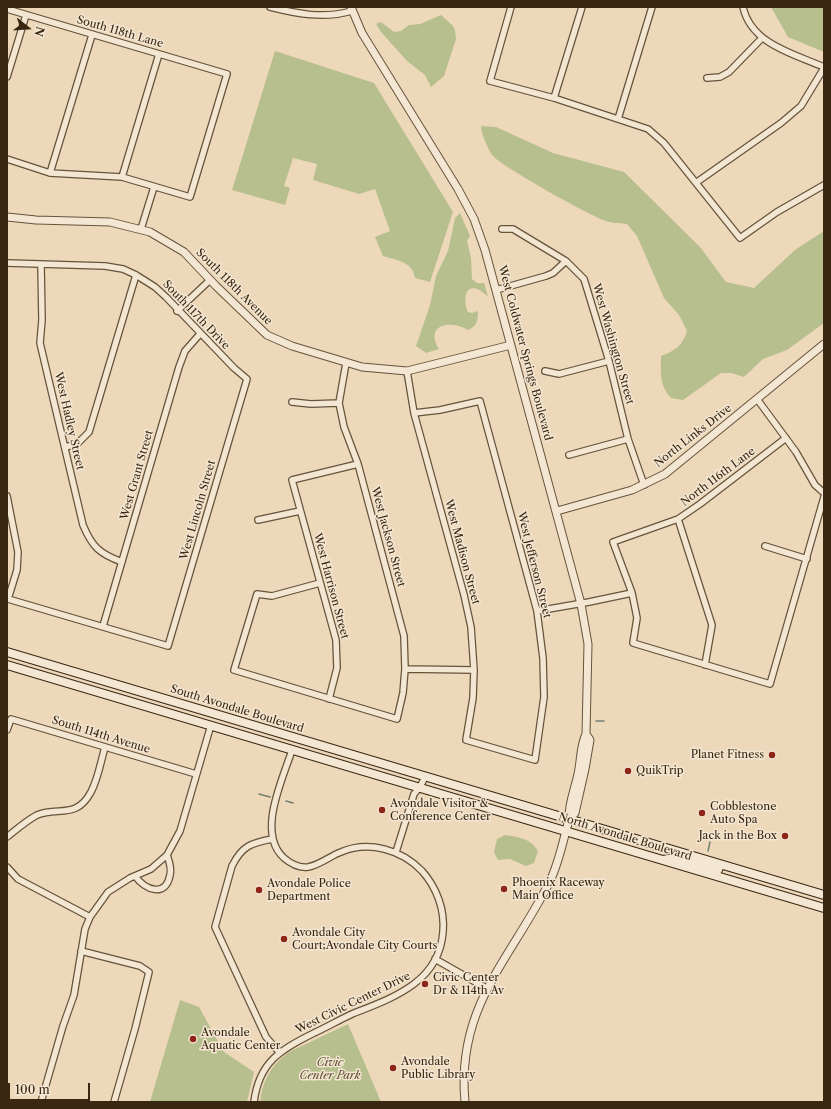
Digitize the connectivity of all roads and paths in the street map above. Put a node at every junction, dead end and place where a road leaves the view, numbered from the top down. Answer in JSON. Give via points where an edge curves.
{"nodes":[{"id":1,"x":270,"y":7,"type":"edge"},
{"id":2,"x":511,"y":7,"type":"edge"},
{"id":3,"x":582,"y":7,"type":"edge"},
{"id":4,"x":652,"y":7,"type":"edge"},
{"id":5,"x":742,"y":7,"type":"edge"},
{"id":6,"x":7,"y":9,"type":"edge"},
{"id":7,"x":351,"y":9,"type":"edge"},
{"id":8,"x":26,"y":15,"type":"junction"},
{"id":9,"x":92,"y":35,"type":"junction"},
{"id":10,"x":762,"y":38,"type":"junction"},
{"id":11,"x":159,"y":54,"type":"junction"},
{"id":12,"x":824,"y":68,"type":"edge"},
{"id":13,"x":7,"y":77,"type":"edge"},
{"id":14,"x":707,"y":78,"type":"dead end"},
{"id":15,"x":554,"y":98,"type":"junction"},
{"id":16,"x":618,"y":119,"type":"junction"},
{"id":17,"x":7,"y":159,"type":"edge"},
{"id":18,"x":50,"y":173,"type":"junction"},
{"id":19,"x":122,"y":177,"type":"junction"},
{"id":20,"x":697,"y":182,"type":"junction"},
{"id":21,"x":824,"y":186,"type":"edge"},
{"id":22,"x":154,"y":187,"type":"junction"},
{"id":23,"x":9,"y":216,"type":"edge"},
{"id":24,"x":141,"y":229,"type":"junction"},
{"id":25,"x":502,"y":229,"type":"dead end"},
{"id":26,"x":566,"y":261,"type":"junction"},
{"id":27,"x":7,"y":263,"type":"edge"},
{"id":28,"x":41,"y":265,"type":"junction"},
{"id":29,"x":136,"y":275,"type":"junction"},
{"id":30,"x":210,"y":280,"type":"junction"},
{"id":31,"x":496,"y":290,"type":"junction"},
{"id":32,"x":177,"y":311,"type":"junction"},
{"id":33,"x":200,"y":334,"type":"junction"},
{"id":34,"x":824,"y":344,"type":"edge"},
{"id":35,"x":511,"y":345,"type":"junction"},
{"id":36,"x":609,"y":361,"type":"junction"},
{"id":37,"x":346,"y":363,"type":"junction"},
{"id":38,"x":408,"y":371,"type":"junction"},
{"id":39,"x":545,"y":371,"type":"dead end"},
{"id":40,"x":247,"y":379,"type":"joint"},
{"id":41,"x":757,"y":399,"type":"junction"},
{"id":42,"x":292,"y":402,"type":"dead end"},
{"id":43,"x":339,"y":403,"type":"junction"},
{"id":44,"x":414,"y":413,"type":"junction"},
{"id":45,"x":786,"y":438,"type":"junction"},
{"id":46,"x":628,"y":439,"type":"junction"},
{"id":47,"x":65,"y":447,"type":"junction"},
{"id":48,"x":568,"y":455,"type":"dead end"},
{"id":49,"x":358,"y":464,"type":"junction"},
{"id":50,"x":644,"y":485,"type":"junction"},
{"id":51,"x":824,"y":493,"type":"edge"},
{"id":52,"x":7,"y":496,"type":"edge"},
{"id":53,"x":824,"y":496,"type":"edge"},
{"id":54,"x":557,"y":510,"type":"junction"},
{"id":55,"x":300,"y":511,"type":"junction"},
{"id":56,"x":678,"y":519,"type":"junction"},
{"id":57,"x":258,"y":520,"type":"dead end"},
{"id":58,"x":765,"y":546,"type":"dead end"},
{"id":59,"x":807,"y":559,"type":"junction"},
{"id":60,"x":122,"y":562,"type":"junction"},
{"id":61,"x":320,"y":583,"type":"junction"},
{"id":62,"x":632,"y":592,"type":"junction"},
{"id":63,"x":581,"y":604,"type":"junction"},
{"id":64,"x":537,"y":610,"type":"junction"},
{"id":65,"x":103,"y":626,"type":"junction"},
{"id":66,"x":7,"y":652,"type":"edge"},
{"id":67,"x":7,"y":665,"type":"edge"},
{"id":68,"x":705,"y":665,"type":"junction"},
{"id":69,"x":406,"y":669,"type":"junction"},
{"id":70,"x":474,"y":670,"type":"junction"},
{"id":71,"x":329,"y":698,"type":"junction"},
{"id":72,"x":211,"y":725,"type":"junction"},
{"id":73,"x":7,"y":730,"type":"edge"},
{"id":74,"x":296,"y":738,"type":"junction"},
{"id":75,"x":466,"y":740,"type":"joint"},
{"id":76,"x":104,"y":747,"type":"junction"},
{"id":77,"x":292,"y":750,"type":"junction"},
{"id":78,"x":196,"y":774,"type":"junction"},
{"id":79,"x":425,"y":777,"type":"junction"},
{"id":80,"x":420,"y":787,"type":"junction"},
{"id":81,"x":460,"y":787,"type":"joint"},
{"id":82,"x":569,"y":820,"type":"junction"},
{"id":83,"x":566,"y":831,"type":"junction"},
{"id":84,"x":7,"y":837,"type":"edge"},
{"id":85,"x":272,"y":839,"type":"junction"},
{"id":86,"x":396,"y":852,"type":"junction"},
{"id":87,"x":167,"y":856,"type":"junction"},
{"id":88,"x":663,"y":860,"type":"junction"},
{"id":89,"x":720,"y":865,"type":"junction"},
{"id":90,"x":7,"y":867,"type":"edge"},
{"id":91,"x":135,"y":876,"type":"junction"},
{"id":92,"x":725,"y":879,"type":"junction"},
{"id":93,"x":775,"y":881,"type":"junction"},
{"id":94,"x":824,"y":895,"type":"edge"},
{"id":95,"x":824,"y":908,"type":"edge"},
{"id":96,"x":90,"y":917,"type":"junction"},
{"id":97,"x":81,"y":951,"type":"junction"},
{"id":98,"x":435,"y":959,"type":"junction"},
{"id":99,"x":486,"y":988,"type":"junction"},
{"id":100,"x":279,"y":1052,"type":"junction"},
{"id":101,"x":41,"y":1102,"type":"edge"},
{"id":102,"x":114,"y":1102,"type":"edge"},
{"id":103,"x":254,"y":1102,"type":"edge"},
{"id":104,"x":465,"y":1102,"type":"edge"}],
"edges":[{"from":1,"to":7,"type":"street","via":[[312,16],[332,16]]},
{"from":2,"to":15,"type":"street","via":[[490,81]]},
{"from":3,"to":15,"type":"street"},
{"from":4,"to":16,"type":"street"},
{"from":5,"to":10,"type":"street","via":[[748,21]]},
{"from":6,"to":8,"type":"street","name":"South 118th Lane"},
{"from":7,"to":31,"type":"street","name":"West Coldwater Springs Boulevard","via":[[362,33],[469,210],[485,250]]},
{"from":8,"to":9,"type":"street","name":"South 118th Lane"},
{"from":8,"to":13,"type":"street"},
{"from":9,"to":11,"type":"street","name":"South 118th Lane"},
{"from":9,"to":18,"type":"street"},
{"from":10,"to":12,"type":"street"},
{"from":10,"to":14,"type":"street","via":[[729,72],[720,77]]},
{"from":11,"to":19,"type":"street"},
{"from":11,"to":22,"type":"street","name":"South 118th Lane","via":[[227,74],[190,197]]},
{"from":12,"to":20,"type":"street","via":[[800,106],[781,123]]},
{"from":15,"to":16,"type":"street"},
{"from":16,"to":20,"type":"street","via":[[648,129],[661,140]]},
{"from":17,"to":18,"type":"street"},
{"from":18,"to":19,"type":"street"},
{"from":19,"to":22,"type":"street"},
{"from":20,"to":21,"type":"street","via":[[740,238],[777,212]]},
{"from":22,"to":24,"type":"street"},
{"from":23,"to":24,"type":"street","name":"South 118th Avenue","via":[[36,220],[110,222]]},
{"from":24,"to":30,"type":"street","name":"South 118th Avenue","via":[[184,252]]},
{"from":25,"to":26,"type":"street","name":"West Washington Street","via":[[513,229]]},
{"from":26,"to":31,"type":"street","via":[[546,276]]},
{"from":26,"to":36,"type":"street","name":"West Washington Street","via":[[584,278]]},
{"from":27,"to":28,"type":"street","name":"South 117th Drive"},
{"from":28,"to":29,"type":"street","name":"South 117th Drive","via":[[105,266],[123,269]]},
{"from":28,"to":47,"type":"street","name":"West Hadley Street","via":[[40,343]]},
{"from":29,"to":32,"type":"street","name":"South 117th Drive","via":[[154,287]]},
{"from":29,"to":47,"type":"street","via":[[89,432],[77,444]]},
{"from":30,"to":32,"type":"street"},
{"from":30,"to":37,"type":"street","name":"South 118th Avenue","via":[[267,335],[282,343]]},
{"from":31,"to":35,"type":"street","name":"West Coldwater Springs Boulevard"},
{"from":32,"to":33,"type":"street","name":"South 117th Drive"},
{"from":33,"to":40,"type":"street","name":"South 117th Drive"},
{"from":33,"to":60,"type":"street","name":"West Grant Street","via":[[185,351],[179,367]]},
{"from":34,"to":41,"type":"street","name":"North Links Drive"},
{"from":35,"to":38,"type":"street","name":"South 118th Avenue"},
{"from":35,"to":54,"type":"street","name":"West Coldwater Springs Boulevard"},
{"from":36,"to":39,"type":"street","via":[[559,374]]},
{"from":36,"to":46,"type":"street","name":"West Washington Street"},
{"from":37,"to":38,"type":"street","name":"South 118th Avenue","via":[[379,370]]},
{"from":37,"to":43,"type":"street","name":"West Jackson Street"},
{"from":38,"to":44,"type":"street","name":"West Madison Street"},
{"from":40,"to":65,"type":"street","name":"West Lincoln Street","via":[[168,646]]},
{"from":41,"to":45,"type":"street"},
{"from":41,"to":50,"type":"street","name":"North Links Drive","via":[[683,461]]},
{"from":42,"to":43,"type":"street"},
{"from":43,"to":49,"type":"street","name":"West Jackson Street","via":[[344,427]]},
{"from":44,"to":64,"type":"street","name":"West Jefferson Street","via":[[480,401]]},
{"from":44,"to":70,"type":"street","name":"West Madison Street","via":[[464,594],[472,634]]},
{"from":45,"to":51,"type":"street","via":[[815,485]]},
{"from":45,"to":56,"type":"street","name":"North 116th Lane"},
{"from":46,"to":48,"type":"street"},
{"from":46,"to":50,"type":"street","name":"West Washington Street"},
{"from":47,"to":60,"type":"street","name":"West Hadley Street","via":[[88,538],[105,556]]},
{"from":49,"to":55,"type":"street","name":"West Harrison Street","via":[[292,480]]},
{"from":49,"to":69,"type":"street","name":"West Jackson Street","via":[[404,636]]},
{"from":50,"to":54,"type":"street","name":"North Links Drive"},
{"from":52,"to":65,"type":"street","via":[[18,552],[17,570],[8,599]]},
{"from":53,"to":59,"type":"street"},
{"from":54,"to":63,"type":"street","name":"West Coldwater Springs Boulevard"},
{"from":55,"to":57,"type":"street"},
{"from":55,"to":61,"type":"street","name":"West Harrison Street"},
{"from":56,"to":62,"type":"street","name":"North 116th Lane","via":[[613,542]]},
{"from":56,"to":68,"type":"street","via":[[712,626]]},
{"from":58,"to":59,"type":"street"},
{"from":59,"to":68,"type":"street","via":[[770,684]]},
{"from":60,"to":65,"type":"street","name":"West Grant Street"},
{"from":61,"to":71,"type":"street","name":"West Harrison Street","via":[[336,640],[337,668]]},
{"from":61,"to":71,"type":"street","via":[[272,596],[257,594],[234,670]]},
{"from":62,"to":63,"type":"street"},
{"from":62,"to":68,"type":"street","via":[[637,618],[633,643]]},
{"from":63,"to":64,"type":"street"},
{"from":63,"to":82,"type":"street","name":"West Coldwater Springs Boulevard","via":[[588,644],[586,734]]},
{"from":64,"to":75,"type":"street","name":"West Jefferson Street","via":[[543,658],[544,696],[535,760]]},
{"from":66,"to":74,"type":"main road","name":"South Avondale Boulevard"},
{"from":67,"to":72,"type":"main road","name":"South Avondale Boulevard"},
{"from":69,"to":70,"type":"street"},
{"from":69,"to":71,"type":"street","name":"West Jackson Street","via":[[397,719]]},
{"from":70,"to":75,"type":"street","name":"West Madison Street","via":[[473,698]]},
{"from":72,"to":77,"type":"main road","name":"South Avondale Boulevard"},
{"from":72,"to":78,"type":"street"},
{"from":73,"to":76,"type":"street","name":"South 114th Avenue","via":[[11,719]]},
{"from":74,"to":77,"type":"main road"},
{"from":74,"to":79,"type":"main road","name":"South Avondale Boulevard"},
{"from":76,"to":78,"type":"street","name":"South 114th Avenue"},
{"from":76,"to":84,"type":"street","via":[[92,791],[84,801],[65,812],[39,814]]},
{"from":77,"to":80,"type":"main road","name":"South Avondale Boulevard"},
{"from":77,"to":85,"type":"street","name":"West Civic Center Drive","via":[[273,812]]},
{"from":78,"to":87,"type":"street","via":[[180,831]]},
{"from":79,"to":80,"type":"street"},
{"from":79,"to":81,"type":"main road","name":"South Avondale Boulevard"},
{"from":80,"to":83,"type":"main road","name":"North Avondale Boulevard"},
{"from":80,"to":86,"type":"street","via":[[414,794]]},
{"from":81,"to":82,"type":"main road","name":"North Avondale Boulevard"},
{"from":82,"to":83,"type":"street","name":"West Coldwater Springs Boulevard"},
{"from":82,"to":89,"type":"main road","name":"North Avondale Boulevard"},
{"from":83,"to":88,"type":"main road","name":"North Avondale Boulevard"},
{"from":83,"to":99,"type":"street","name":"West Coldwater Springs Boulevard","via":[[549,883]]},
{"from":85,"to":86,"type":"street","name":"West Civic Center Drive","via":[[276,851],[282,857],[302,867],[318,864],[343,851],[356,848],[381,848]]},
{"from":85,"to":100,"type":"street","via":[[254,843],[240,851],[232,866],[215,927],[266,1037]]},
{"from":86,"to":98,"type":"street","name":"West Civic Center Drive","via":[[418,867],[437,895],[444,926]]},
{"from":87,"to":91,"type":"street","via":[[152,869]]},
{"from":87,"to":91,"type":"street","via":[[171,874],[161,889],[144,887]]},
{"from":88,"to":89,"type":"main road","via":[[674,858],[715,870],[718,870]]},
{"from":88,"to":92,"type":"main road","name":"North Avondale Boulevard"},
{"from":89,"to":93,"type":"main road","name":"North Avondale Boulevard"},
{"from":90,"to":96,"type":"street","via":[[26,883]]},
{"from":91,"to":96,"type":"street","via":[[108,892]]},
{"from":92,"to":93,"type":"main road","via":[[730,874],[764,883]]},
{"from":92,"to":95,"type":"main road","name":"North Avondale Boulevard"},
{"from":93,"to":94,"type":"main road","name":"North Avondale Boulevard"},
{"from":96,"to":97,"type":"street"},
{"from":97,"to":101,"type":"street","via":[[74,995]]},
{"from":97,"to":102,"type":"street","via":[[140,966],[149,972]]},
{"from":98,"to":99,"type":"street"},
{"from":98,"to":100,"type":"street","name":"West Civic Center Drive","via":[[428,973],[411,987]]},
{"from":99,"to":104,"type":"street","via":[[467,1047],[464,1069]]},
{"from":100,"to":103,"type":"street","name":"West Civic Center Drive","via":[[260,1076]]}]}
